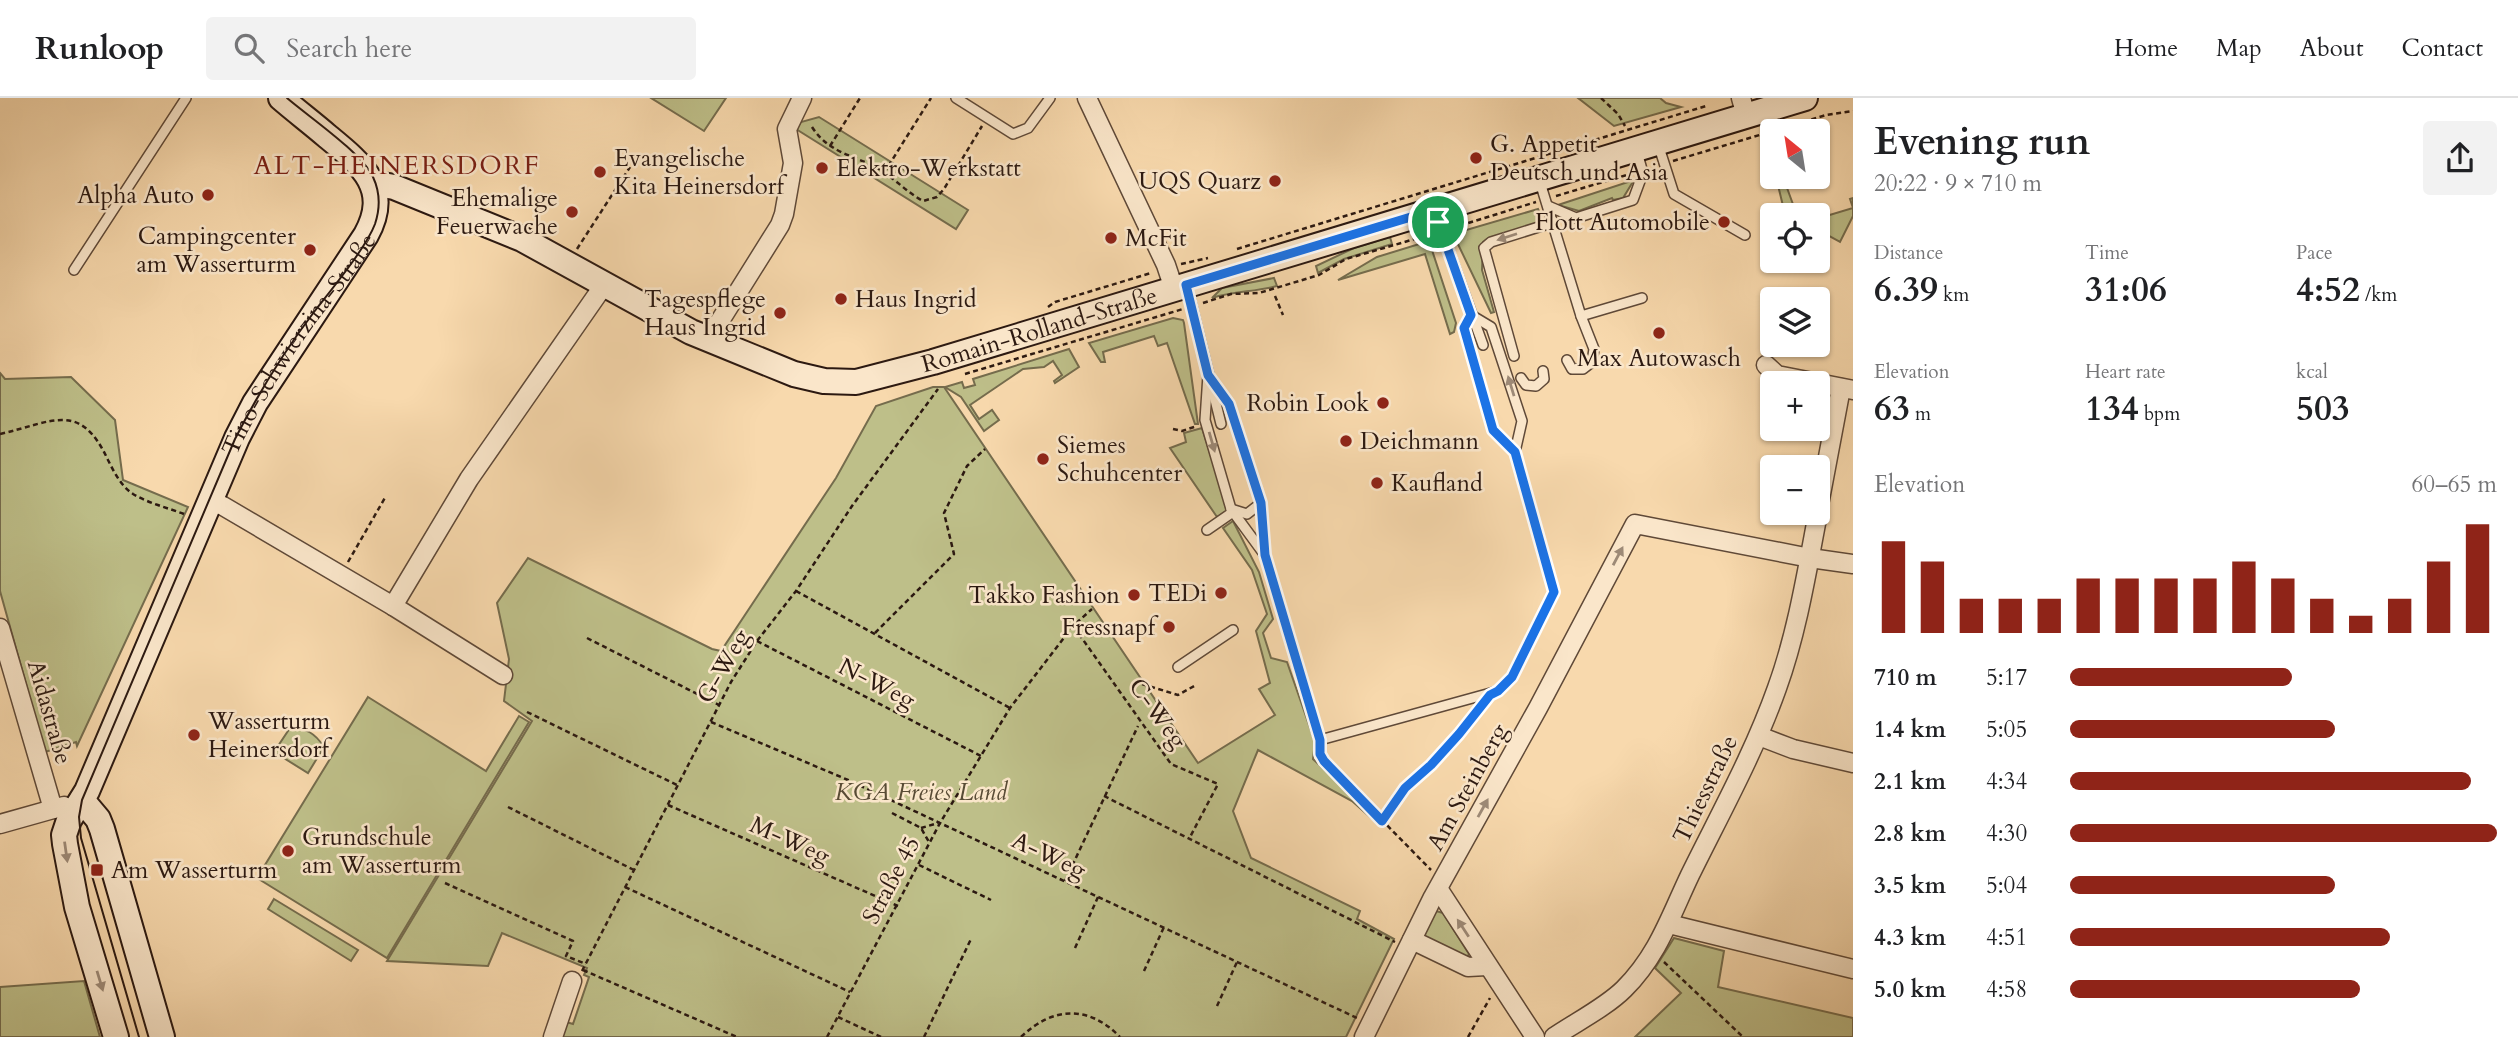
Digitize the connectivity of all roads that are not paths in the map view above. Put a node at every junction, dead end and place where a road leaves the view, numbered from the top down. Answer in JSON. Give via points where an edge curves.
{"nodes":[{"id":1,"x":186,"y":98,"type":"edge"},
{"id":2,"x":281,"y":98,"type":"edge"},
{"id":3,"x":802,"y":98,"type":"edge"},
{"id":4,"x":956,"y":98,"type":"edge"},
{"id":5,"x":1050,"y":98,"type":"edge"},
{"id":6,"x":1087,"y":98,"type":"edge"},
{"id":7,"x":1805,"y":98,"type":"edge"},
{"id":8,"x":1779,"y":102,"type":"edge"},
{"id":9,"x":1744,"y":107,"type":"edge"},
{"id":10,"x":1647,"y":146,"type":"junction"},
{"id":11,"x":1539,"y":178,"type":"junction"},
{"id":12,"x":372,"y":183,"type":"junction"},
{"id":13,"x":1548,"y":206,"type":"junction"},
{"id":14,"x":1434,"y":210,"type":"junction"},
{"id":15,"x":1552,"y":220,"type":"junction"},
{"id":16,"x":1745,"y":235,"type":"dead end"},
{"id":17,"x":74,"y":270,"type":"dead end"},
{"id":18,"x":604,"y":285,"type":"junction"},
{"id":19,"x":1176,"y":288,"type":"junction"},
{"id":20,"x":1642,"y":298,"type":"dead end"},
{"id":21,"x":1471,"y":315,"type":"junction"},
{"id":22,"x":1581,"y":316,"type":"junction"},
{"id":23,"x":708,"y":340,"type":"junction"},
{"id":24,"x":1483,"y":345,"type":"dead end"},
{"id":25,"x":1514,"y":356,"type":"dead end"},
{"id":26,"x":1567,"y":360,"type":"dead end"},
{"id":27,"x":1766,"y":365,"type":"dead end"},
{"id":28,"x":1543,"y":371,"type":"dead end"},
{"id":29,"x":1208,"y":375,"type":"junction"},
{"id":30,"x":1521,"y":378,"type":"dead end"},
{"id":31,"x":1847,"y":389,"type":"edge"},
{"id":32,"x":1221,"y":424,"type":"dead end"},
{"id":33,"x":1515,"y":452,"type":"junction"},
{"id":34,"x":1830,"y":461,"type":"edge"},
{"id":35,"x":209,"y":500,"type":"junction"},
{"id":36,"x":1261,"y":503,"type":"junction"},
{"id":37,"x":1232,"y":511,"type":"junction"},
{"id":38,"x":1816,"y":525,"type":"edge"},
{"id":39,"x":1207,"y":530,"type":"dead end"},
{"id":40,"x":1265,"y":555,"type":"junction"},
{"id":41,"x":1810,"y":558,"type":"junction"},
{"id":42,"x":1853,"y":564,"type":"edge"},
{"id":43,"x":393,"y":606,"type":"junction"},
{"id":44,"x":0,"y":628,"type":"edge"},
{"id":45,"x":1233,"y":630,"type":"dead end"},
{"id":46,"x":1178,"y":667,"type":"dead end"},
{"id":47,"x":503,"y":675,"type":"dead end"},
{"id":48,"x":1759,"y":736,"type":"junction"},
{"id":49,"x":1853,"y":763,"type":"edge"},
{"id":50,"x":82,"y":800,"type":"junction"},
{"id":51,"x":53,"y":809,"type":"junction"},
{"id":52,"x":0,"y":824,"type":"edge"},
{"id":53,"x":1438,"y":890,"type":"junction"},
{"id":54,"x":1670,"y":924,"type":"junction"},
{"id":55,"x":1410,"y":944,"type":"junction"},
{"id":56,"x":1487,"y":966,"type":"junction"},
{"id":57,"x":1853,"y":969,"type":"edge"},
{"id":58,"x":578,"y":976,"type":"road end"},
{"id":59,"x":1367,"y":1030,"type":"edge"},
{"id":60,"x":117,"y":1037,"type":"edge"},
{"id":61,"x":162,"y":1037,"type":"edge"},
{"id":62,"x":552,"y":1037,"type":"edge"},
{"id":63,"x":1535,"y":1037,"type":"edge"},
{"id":64,"x":1554,"y":1037,"type":"edge"}],
"edges":[{"from":1,"to":17,"type":"lane"},
{"from":2,"to":12,"type":"main road","via":[[355,159]]},
{"from":3,"to":23,"type":"street","via":[[788,129],[793,163],[780,225]]},
{"from":4,"to":5,"type":"lane","via":[[1013,134],[1028,128]]},
{"from":6,"to":19,"type":"street"},
{"from":7,"to":8,"type":"main road","name":"Romain-Rolland-Straße"},
{"from":8,"to":9,"type":"main road","name":"Romain-Rolland-Straße"},
{"from":9,"to":10,"type":"main road","name":"Romain-Rolland-Straße"},
{"from":10,"to":11,"type":"main road","name":"Romain-Rolland-Straße"},
{"from":10,"to":13,"type":"lane","via":[[1633,200],[1576,218]]},
{"from":10,"to":16,"type":"lane","via":[[1674,194]]},
{"from":11,"to":13,"type":"lane"},
{"from":11,"to":14,"type":"main road","name":"Romain-Rolland-Straße"},
{"from":12,"to":18,"type":"main road","name":"Romain-Rolland-Straße","via":[[394,187],[522,239]]},
{"from":12,"to":35,"type":"main road","name":"Tino-Schwierzina-Straße","via":[[376,206],[369,230],[255,403]]},
{"from":13,"to":15,"type":"lane"},
{"from":14,"to":19,"type":"main road","name":"Romain-Rolland-Straße"},
{"from":14,"to":21,"type":"lane"},
{"from":15,"to":22,"type":"lane","via":[[1552,237]]},
{"from":15,"to":25,"type":"lane","one_way":true,"via":[[1484,248]]},
{"from":18,"to":23,"type":"main road","name":"Romain-Rolland-Straße"},
{"from":18,"to":43,"type":"street","via":[[469,479]]},
{"from":19,"to":23,"type":"main road","name":"Romain-Rolland-Straße","via":[[856,382],[804,377]]},
{"from":19,"to":29,"type":"lane"},
{"from":20,"to":22,"type":"lane"},
{"from":21,"to":24,"type":"lane"},
{"from":21,"to":33,"type":"lane","via":[[1464,328],[1493,430]]},
{"from":33,"to":21,"type":"lane","one_way":true,"via":[[1522,421],[1496,338],[1491,327]]},
{"from":22,"to":26,"type":"lane","via":[[1594,358],[1589,366],[1577,370]]},
{"from":27,"to":31,"type":"street","via":[[1777,375]]},
{"from":28,"to":30,"type":"lane","via":[[1544,379],[1536,386],[1526,385]]},
{"from":29,"to":32,"type":"lane"},
{"from":29,"to":36,"type":"lane","via":[[1229,404]]},
{"from":29,"to":37,"type":"lane","one_way":true,"via":[[1206,423]]},
{"from":31,"to":34,"type":"street","name":"Thiesstraße"},
{"from":33,"to":40,"type":"lane","via":[[1554,592],[1512,677],[1490,695],[1320,740]]},
{"from":35,"to":43,"type":"street"},
{"from":35,"to":50,"type":"main road","name":"Tino-Schwierzina-Straße"},
{"from":36,"to":37,"type":"lane","via":[[1247,513]]},
{"from":36,"to":40,"type":"lane"},
{"from":37,"to":39,"type":"lane"},
{"from":37,"to":40,"type":"lane"},
{"from":38,"to":41,"type":"street","name":"Thiesstraße"},
{"from":41,"to":42,"type":"street"},
{"from":41,"to":48,"type":"street","name":"Thiesstraße","via":[[1779,685]]},
{"from":53,"to":41,"type":"street","name":"Am Steinberg","one_way":true,"via":[[1635,524]]},
{"from":43,"to":47,"type":"street"},
{"from":44,"to":51,"type":"street","name":"Aidastraße"},
{"from":45,"to":46,"type":"lane"},
{"from":48,"to":49,"type":"street"},
{"from":48,"to":54,"type":"street","name":"Thiesstraße"},
{"from":50,"to":51,"type":"street"},
{"from":50,"to":60,"type":"main road","name":"Tino-Schwierzina-Straße","one_way":true,"via":[[69,820],[65,844],[77,908]]},
{"from":50,"to":61,"type":"main road","via":[[102,829]]},
{"from":51,"to":52,"type":"street"},
{"from":53,"to":55,"type":"street","name":"Am Steinberg"},
{"from":56,"to":53,"type":"street","one_way":true},
{"from":54,"to":57,"type":"street"},
{"from":54,"to":64,"type":"street","name":"Thiesstraße","via":[[1623,990]]},
{"from":55,"to":56,"type":"street","via":[[1468,967]]},
{"from":55,"to":59,"type":"street","name":"Am Steinberg"},
{"from":56,"to":63,"type":"street"},
{"from":58,"to":62,"type":"street"}]}
